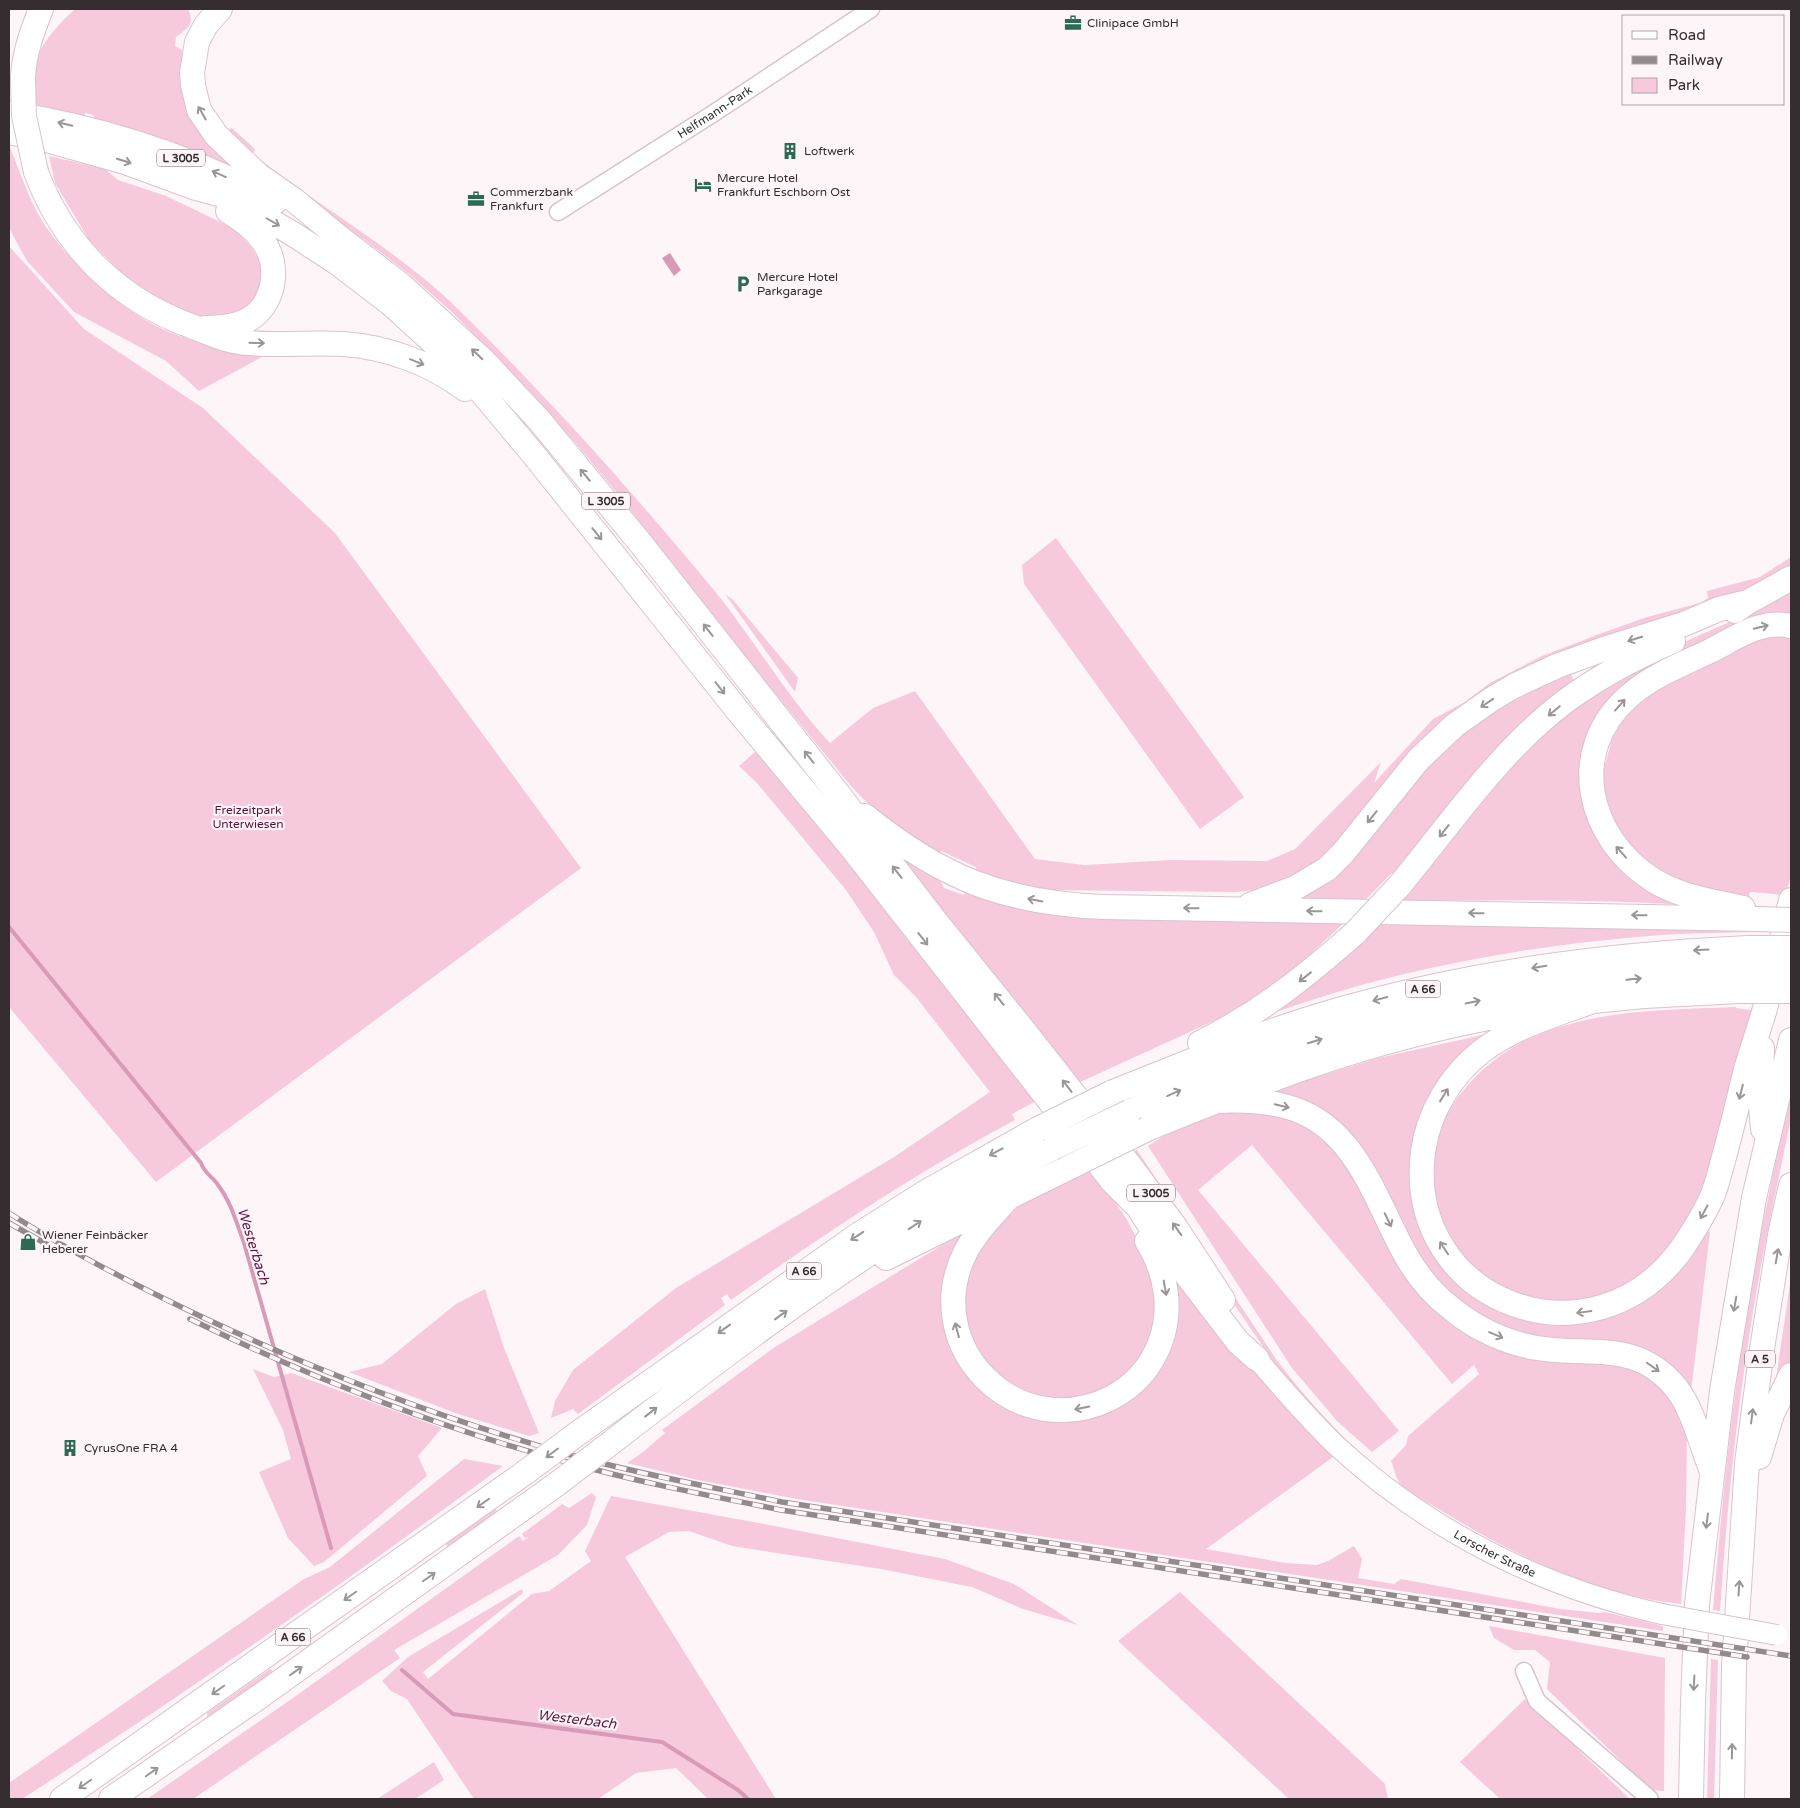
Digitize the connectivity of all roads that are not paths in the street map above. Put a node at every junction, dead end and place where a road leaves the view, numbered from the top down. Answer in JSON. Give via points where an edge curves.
{"nodes":[{"id":1,"x":50,"y":9,"type":"edge"},
{"id":2,"x":220,"y":9,"type":"edge"},
{"id":3,"x":871,"y":9,"type":"edge"},
{"id":4,"x":37,"y":19,"type":"edge"},
{"id":5,"x":9,"y":113,"type":"edge"},
{"id":6,"x":9,"y":132,"type":"edge"},
{"id":7,"x":196,"y":188,"type":"junction"},
{"id":8,"x":558,"y":212,"type":"dead end"},
{"id":9,"x":340,"y":238,"type":"junction"},
{"id":10,"x":193,"y":327,"type":"junction"},
{"id":11,"x":534,"y":454,"type":"junction"},
{"id":12,"x":1791,"y":578,"type":"edge"},
{"id":13,"x":1748,"y":602,"type":"junction"},
{"id":14,"x":1791,"y":626,"type":"edge"},
{"id":15,"x":839,"y":795,"type":"junction"},
{"id":16,"x":1791,"y":900,"type":"edge"},
{"id":17,"x":1240,"y":909,"type":"junction"},
{"id":18,"x":1758,"y":915,"type":"junction"},
{"id":19,"x":1791,"y":919,"type":"edge"},
{"id":20,"x":1791,"y":948,"type":"edge"},
{"id":21,"x":1791,"y":970,"type":"edge"},
{"id":22,"x":1741,"y":981,"type":"junction"},
{"id":23,"x":1791,"y":991,"type":"edge"},
{"id":24,"x":1596,"y":1000,"type":"junction"},
{"id":25,"x":1764,"y":1011,"type":"junction"},
{"id":26,"x":1791,"y":1040,"type":"edge"},
{"id":27,"x":1112,"y":1093,"type":"junction"},
{"id":28,"x":1216,"y":1101,"type":"junction"},
{"id":29,"x":1764,"y":1153,"type":"junction"},
{"id":30,"x":1114,"y":1182,"type":"junction"},
{"id":31,"x":1791,"y":1184,"type":"edge"},
{"id":32,"x":1007,"y":1199,"type":"junction"},
{"id":33,"x":816,"y":1290,"type":"junction"},
{"id":34,"x":1257,"y":1360,"type":"junction"},
{"id":35,"x":1791,"y":1375,"type":"edge"},
{"id":36,"x":1712,"y":1473,"type":"junction"},
{"id":37,"x":1743,"y":1535,"type":"junction"},
{"id":38,"x":1784,"y":1636,"type":"edge"},
{"id":39,"x":1524,"y":1671,"type":"dead end"},
{"id":40,"x":62,"y":1799,"type":"edge"},
{"id":41,"x":111,"y":1799,"type":"edge"},
{"id":42,"x":1650,"y":1799,"type":"edge"},
{"id":43,"x":1691,"y":1799,"type":"edge"},
{"id":44,"x":1732,"y":1799,"type":"edge"}],
"edges":[{"from":1,"to":4,"type":"highway"},
{"from":9,"to":2,"type":"highway","one_way":true,"via":[[258,175],[216,135],[199,110],[193,85],[195,51],[206,24]]},
{"from":3,"to":8,"type":"street","name":"Helfmann-Park"},
{"from":4,"to":10,"type":"highway","bridge":true,"via":[[24,62],[24,116],[36,172],[52,210],[84,254],[128,295],[150,309]]},
{"from":9,"to":5,"type":"highway","number":"L 3005","one_way":true,"via":[[247,187],[172,155],[90,129]]},
{"from":6,"to":7,"type":"highway","number":"L 3005","one_way":true,"via":[[126,162]]},
{"from":7,"to":10,"type":"highway","via":[[263,240],[273,261],[274,275],[270,295],[258,313],[248,320],[226,327]]},
{"from":7,"to":11,"type":"highway","number":"L 3005","one_way":true,"via":[[222,196],[293,234],[391,304],[477,387]]},
{"from":15,"to":9,"type":"highway","number":"L 3005","one_way":true,"via":[[539,420],[446,325]]},
{"from":10,"to":11,"type":"highway","one_way":true,"via":[[222,339],[248,343],[342,344],[402,356],[454,381]]},
{"from":11,"to":30,"type":"highway","number":"L 3005","one_way":true,"via":[[738,711],[852,848]]},
{"from":12,"to":13,"type":"highway"},
{"from":13,"to":17,"type":"highway","one_way":true,"via":[[1557,666],[1492,699],[1455,725],[1419,759],[1343,853],[1327,868],[1295,888]]},
{"from":13,"to":27,"type":"highway","one_way":true,"bridge":true,"via":[[1725,618],[1615,668],[1566,701],[1500,763],[1399,886],[1355,933],[1310,972],[1273,1001],[1227,1030]]},
{"from":18,"to":14,"type":"highway","one_way":true,"via":[[1681,893],[1640,870],[1616,847],[1601,823],[1593,798],[1592,771],[1603,730],[1628,696],[1652,680],[1750,630],[1769,625]]},
{"from":17,"to":15,"type":"highway","one_way":true,"via":[[1064,905],[1017,897],[936,866],[898,842]]},
{"from":34,"to":15,"type":"highway","number":"L 3005","one_way":true,"via":[[1247,1337],[1176,1228],[1134,1171]]},
{"from":16,"to":25,"type":"highway"},
{"from":18,"to":17,"type":"highway","one_way":true},
{"from":18,"to":19,"type":"highway","bridge":true},
{"from":20,"to":27,"type":"highway","number":"A 66","one_way":true,"bridge":true,"via":[[1697,950],[1592,959],[1436,986],[1276,1030]]},
{"from":21,"to":22,"type":"highway","number":"A 66","bridge":true},
{"from":22,"to":23,"type":"highway","bridge":true},
{"from":22,"to":24,"type":"highway"},
{"from":33,"to":22,"type":"highway","number":"A 66","one_way":true,"bridge":true,"via":[[923,1219],[1053,1148],[1185,1088],[1269,1056],[1422,1013],[1517,994],[1580,984],[1688,974]]},
{"from":25,"to":24,"type":"highway","one_way":true,"via":[[1712,1198],[1682,1248],[1652,1280],[1615,1303],[1572,1313],[1538,1311],[1488,1292],[1447,1253],[1432,1227],[1424,1200],[1424,1142],[1436,1108],[1454,1079],[1471,1060],[1520,1029]]},
{"from":24,"to":28,"type":"highway","via":[[1497,1016],[1399,1039],[1311,1065]]},
{"from":25,"to":29,"type":"highway","via":[[1760,1095]]},
{"from":26,"to":29,"type":"highway","number":"A 5"},
{"from":27,"to":40,"type":"highway","number":"A 66","one_way":true,"bridge":true,"via":[[1038,1129],[934,1187],[855,1237]]},
{"from":28,"to":32,"type":"highway","bridge":true,"via":[[1147,1129]]},
{"from":28,"to":36,"type":"highway","one_way":true,"via":[[1257,1101],[1285,1106],[1310,1116],[1331,1130],[1364,1172],[1416,1272],[1442,1301],[1467,1320],[1523,1345],[1629,1356],[1655,1368],[1678,1390],[1687,1406]]},
{"from":29,"to":36,"type":"highway","number":"A 5","one_way":true,"via":[[1730,1338]]},
{"from":30,"to":32,"type":"highway","one_way":true,"via":[[1160,1268],[1167,1299],[1166,1319],[1156,1355],[1132,1384],[1117,1395],[1082,1408],[1045,1409],[1010,1397],[980,1374],[961,1343],[953,1306],[958,1270],[975,1236]]},
{"from":30,"to":34,"type":"highway","number":"L 3005","via":[[1138,1207],[1238,1342]]},
{"from":37,"to":31,"type":"highway","number":"A 5","one_way":true,"via":[[1753,1406]]},
{"from":32,"to":33,"type":"highway"},
{"from":41,"to":33,"type":"highway","number":"A 66","one_way":true,"bridge":true,"via":[[557,1484],[707,1368]]},
{"from":34,"to":38,"type":"main road","name":"Lorscher Straße","bridge":true,"via":[[1309,1419],[1365,1471],[1406,1501],[1496,1556],[1569,1588],[1629,1607]]},
{"from":35,"to":37,"type":"highway","via":[[1766,1432]]},
{"from":36,"to":43,"type":"highway","number":"A 5","one_way":true,"via":[[1698,1604]]},
{"from":44,"to":37,"type":"highway","number":"A 5","one_way":true,"via":[[1734,1666]]},
{"from":39,"to":42,"type":"street","via":[[1537,1701]]}]}
